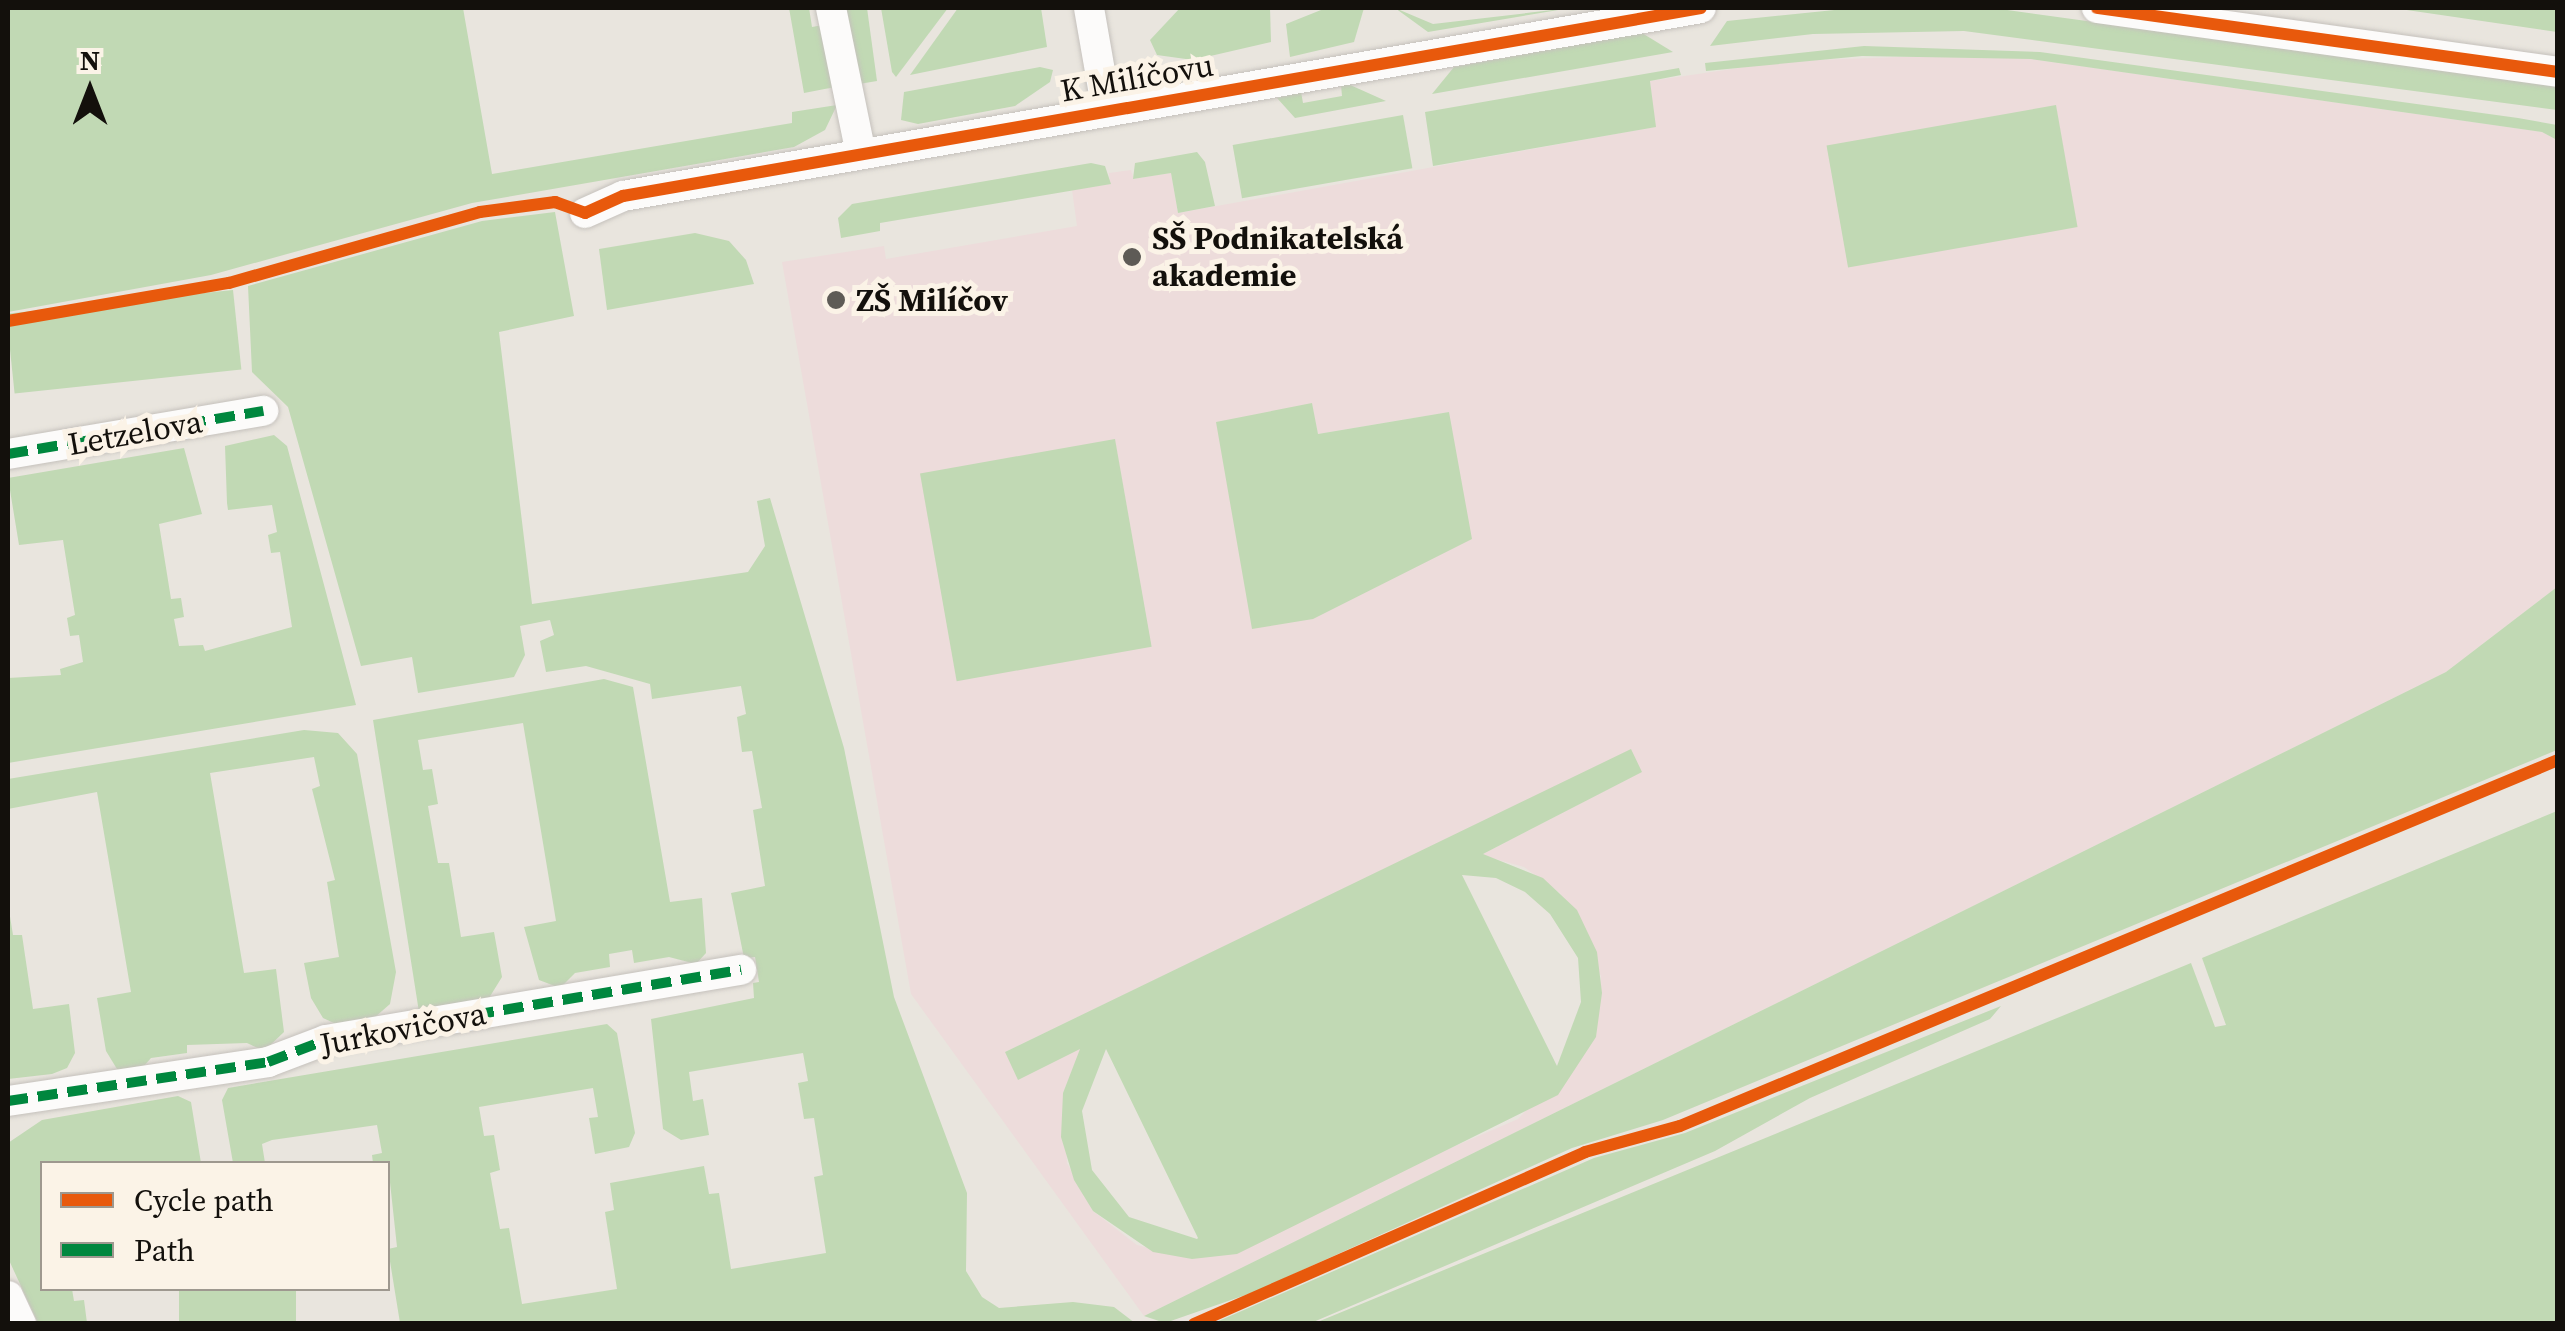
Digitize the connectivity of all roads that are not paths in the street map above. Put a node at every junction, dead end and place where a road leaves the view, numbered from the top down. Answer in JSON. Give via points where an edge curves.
{"nodes":[{"id":1,"x":831,"y":8,"type":"edge"},
{"id":2,"x":1089,"y":8,"type":"edge"},
{"id":3,"x":1701,"y":8,"type":"edge"},
{"id":4,"x":2096,"y":8,"type":"edge"},
{"id":5,"x":2558,"y":72,"type":"edge"},
{"id":6,"x":1107,"y":111,"type":"junction"},
{"id":7,"x":861,"y":154,"type":"junction"},
{"id":8,"x":586,"y":213,"type":"dead end"},
{"id":9,"x":263,"y":411,"type":"dead end"},
{"id":10,"x":8,"y":454,"type":"edge"},
{"id":11,"x":741,"y":970,"type":"dead end"},
{"id":12,"x":8,"y":1102,"type":"edge"},
{"id":13,"x":8,"y":1296,"type":"edge"},
{"id":14,"x":21,"y":1324,"type":"edge"}],
"edges":[{"from":1,"to":7,"type":"street"},
{"from":2,"to":6,"type":"street"},
{"from":3,"to":6,"type":"street","name":"K Milíčovu"},
{"from":4,"to":5,"type":"street"},
{"from":6,"to":7,"type":"street","name":"K Milíčovu"},
{"from":7,"to":8,"type":"street","name":"K Milíčovu","via":[[623,196]]},
{"from":9,"to":10,"type":"street","name":"Letzelova"},
{"from":11,"to":12,"type":"street","name":"Jurkovičova","via":[[326,1040],[268,1062]]},
{"from":13,"to":14,"type":"street"}]}
